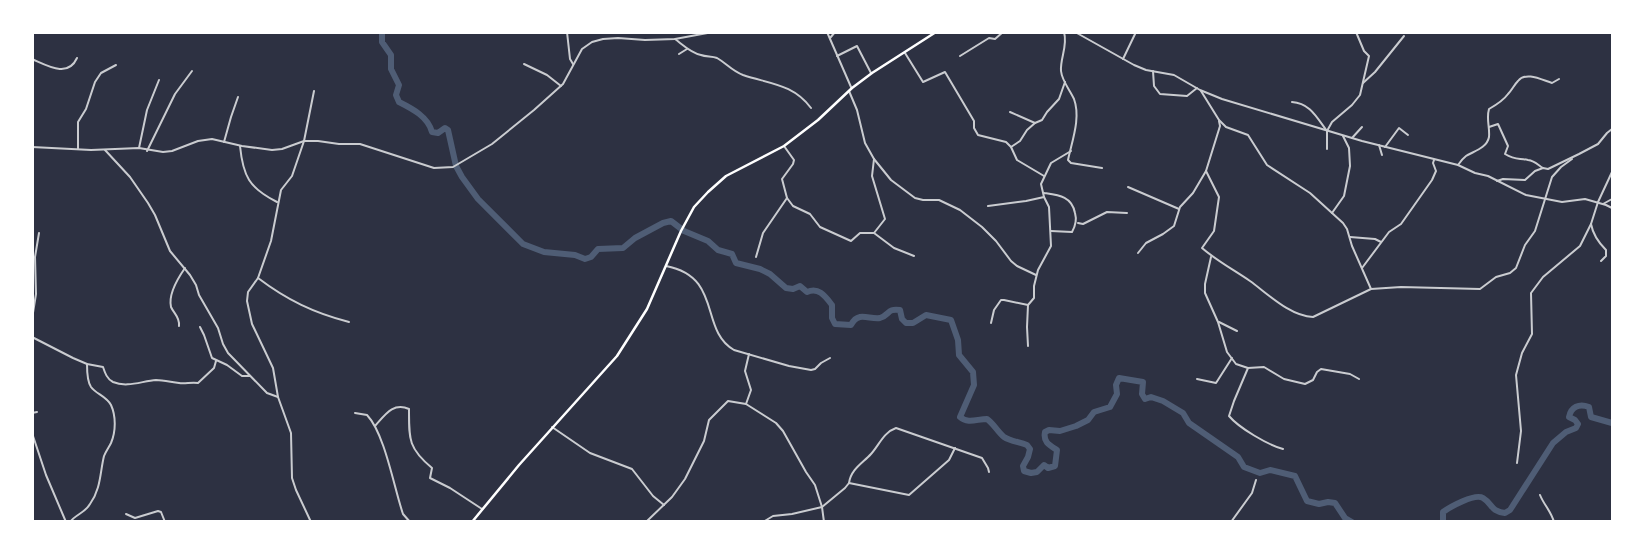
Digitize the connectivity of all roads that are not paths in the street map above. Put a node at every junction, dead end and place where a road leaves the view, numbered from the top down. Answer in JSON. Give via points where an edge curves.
{"nodes":[{"id":1,"x":567,"y":32,"type":"edge"},
{"id":2,"x":713,"y":32,"type":"edge"},
{"id":3,"x":827,"y":32,"type":"edge"},
{"id":4,"x":936,"y":32,"type":"edge"},
{"id":5,"x":1003,"y":32,"type":"edge"},
{"id":6,"x":1064,"y":32,"type":"edge"},
{"id":7,"x":1075,"y":32,"type":"edge"},
{"id":8,"x":1136,"y":32,"type":"edge"},
{"id":9,"x":1356,"y":32,"type":"edge"},
{"id":10,"x":836,"y":33,"type":"edge"},
{"id":11,"x":1404,"y":36,"type":"dead end"},
{"id":12,"x":675,"y":38,"type":"junction"},
{"id":13,"x":830,"y":38,"type":"junction"},
{"id":14,"x":687,"y":49,"type":"junction"},
{"id":15,"x":906,"y":53,"type":"junction"},
{"id":16,"x":679,"y":54,"type":"dead end"},
{"id":17,"x":837,"y":56,"type":"junction"},
{"id":18,"x":960,"y":56,"type":"dead end"},
{"id":19,"x":77,"y":58,"type":"dead end"},
{"id":20,"x":32,"y":59,"type":"edge"},
{"id":21,"x":1123,"y":59,"type":"junction"},
{"id":22,"x":524,"y":64,"type":"dead end"},
{"id":23,"x":573,"y":64,"type":"junction"},
{"id":24,"x":116,"y":65,"type":"dead end"},
{"id":25,"x":192,"y":70,"type":"dead end"},
{"id":26,"x":1154,"y":71,"type":"junction"},
{"id":27,"x":872,"y":73,"type":"junction"},
{"id":28,"x":1559,"y":79,"type":"dead end"},
{"id":29,"x":159,"y":80,"type":"dead end"},
{"id":30,"x":1065,"y":82,"type":"junction"},
{"id":31,"x":1363,"y":83,"type":"junction"},
{"id":32,"x":561,"y":86,"type":"junction"},
{"id":33,"x":852,"y":88,"type":"junction"},
{"id":34,"x":1197,"y":88,"type":"junction"},
{"id":35,"x":1200,"y":90,"type":"junction"},
{"id":36,"x":314,"y":91,"type":"dead end"},
{"id":37,"x":849,"y":91,"type":"junction"},
{"id":38,"x":238,"y":97,"type":"dead end"},
{"id":39,"x":1292,"y":102,"type":"dead end"},
{"id":40,"x":811,"y":108,"type":"dead end"},
{"id":41,"x":1010,"y":112,"type":"dead end"},
{"id":42,"x":1219,"y":120,"type":"junction"},
{"id":43,"x":1035,"y":123,"type":"junction"},
{"id":44,"x":1489,"y":127,"type":"junction"},
{"id":45,"x":1362,"y":128,"type":"dead end"},
{"id":46,"x":1612,"y":129,"type":"edge"},
{"id":47,"x":1327,"y":131,"type":"junction"},
{"id":48,"x":1408,"y":135,"type":"dead end"},
{"id":49,"x":1343,"y":136,"type":"junction"},
{"id":50,"x":1352,"y":138,"type":"junction"},
{"id":51,"x":304,"y":141,"type":"junction"},
{"id":52,"x":224,"y":142,"type":"junction"},
{"id":53,"x":1379,"y":145,"type":"junction"},
{"id":54,"x":240,"y":146,"type":"junction"},
{"id":55,"x":784,"y":146,"type":"junction"},
{"id":56,"x":1385,"y":146,"type":"junction"},
{"id":57,"x":32,"y":147,"type":"edge"},
{"id":58,"x":1010,"y":147,"type":"junction"},
{"id":59,"x":139,"y":148,"type":"junction"},
{"id":60,"x":78,"y":149,"type":"junction"},
{"id":61,"x":1327,"y":149,"type":"dead end"},
{"id":62,"x":106,"y":150,"type":"junction"},
{"id":63,"x":147,"y":150,"type":"junction"},
{"id":64,"x":1070,"y":151,"type":"junction"},
{"id":65,"x":1382,"y":155,"type":"dead end"},
{"id":66,"x":1572,"y":158,"type":"junction"},
{"id":67,"x":874,"y":159,"type":"junction"},
{"id":68,"x":1434,"y":159,"type":"junction"},
{"id":69,"x":1458,"y":165,"type":"junction"},
{"id":70,"x":1102,"y":168,"type":"dead end"},
{"id":71,"x":1543,"y":168,"type":"junction"},
{"id":72,"x":1206,"y":171,"type":"junction"},
{"id":73,"x":1612,"y":172,"type":"edge"},
{"id":74,"x":1044,"y":176,"type":"junction"},
{"id":75,"x":1497,"y":181,"type":"junction"},
{"id":76,"x":1128,"y":187,"type":"dead end"},
{"id":77,"x":1044,"y":193,"type":"junction"},
{"id":78,"x":1044,"y":197,"type":"junction"},
{"id":79,"x":787,"y":198,"type":"junction"},
{"id":80,"x":1545,"y":198,"type":"junction"},
{"id":81,"x":1612,"y":199,"type":"edge"},
{"id":82,"x":278,"y":202,"type":"junction"},
{"id":83,"x":1598,"y":202,"type":"junction"},
{"id":84,"x":1603,"y":204,"type":"junction"},
{"id":85,"x":988,"y":206,"type":"dead end"},
{"id":86,"x":1179,"y":208,"type":"junction"},
{"id":87,"x":1612,"y":208,"type":"edge"},
{"id":88,"x":1127,"y":213,"type":"dead end"},
{"id":89,"x":1332,"y":213,"type":"junction"},
{"id":90,"x":1076,"y":223,"type":"junction"},
{"id":91,"x":1591,"y":224,"type":"junction"},
{"id":92,"x":1051,"y":231,"type":"junction"},
{"id":93,"x":39,"y":232,"type":"dead end"},
{"id":94,"x":874,"y":233,"type":"junction"},
{"id":95,"x":1350,"y":236,"type":"junction"},
{"id":96,"x":1381,"y":242,"type":"junction"},
{"id":97,"x":1138,"y":252,"type":"dead end"},
{"id":98,"x":914,"y":256,"type":"dead end"},
{"id":99,"x":1212,"y":256,"type":"junction"},
{"id":100,"x":756,"y":257,"type":"dead end"},
{"id":101,"x":1601,"y":261,"type":"dead end"},
{"id":102,"x":666,"y":266,"type":"junction"},
{"id":103,"x":185,"y":268,"type":"junction"},
{"id":104,"x":1362,"y":268,"type":"junction"},
{"id":105,"x":1036,"y":275,"type":"junction"},
{"id":106,"x":258,"y":278,"type":"junction"},
{"id":107,"x":1371,"y":289,"type":"junction"},
{"id":108,"x":1028,"y":305,"type":"junction"},
{"id":109,"x":32,"y":319,"type":"edge"},
{"id":110,"x":349,"y":322,"type":"dead end"},
{"id":111,"x":1218,"y":322,"type":"junction"},
{"id":112,"x":991,"y":323,"type":"dead end"},
{"id":113,"x":179,"y":326,"type":"dead end"},
{"id":114,"x":200,"y":327,"type":"dead end"},
{"id":115,"x":1237,"y":331,"type":"dead end"},
{"id":116,"x":32,"y":337,"type":"edge"},
{"id":117,"x":1028,"y":346,"type":"dead end"},
{"id":118,"x":749,"y":354,"type":"junction"},
{"id":119,"x":830,"y":358,"type":"dead end"},
{"id":120,"x":1232,"y":358,"type":"junction"},
{"id":121,"x":216,"y":361,"type":"junction"},
{"id":122,"x":87,"y":364,"type":"junction"},
{"id":123,"x":1248,"y":368,"type":"junction"},
{"id":124,"x":250,"y":376,"type":"junction"},
{"id":125,"x":1359,"y":379,"type":"dead end"},
{"id":126,"x":1197,"y":380,"type":"dead end"},
{"id":127,"x":278,"y":397,"type":"junction"},
{"id":128,"x":746,"y":404,"type":"junction"},
{"id":129,"x":37,"y":412,"type":"dead end"},
{"id":130,"x":32,"y":413,"type":"edge"},
{"id":131,"x":355,"y":413,"type":"dead end"},
{"id":132,"x":374,"y":426,"type":"junction"},
{"id":133,"x":552,"y":427,"type":"junction"},
{"id":134,"x":32,"y":432,"type":"edge"},
{"id":135,"x":955,"y":448,"type":"junction"},
{"id":136,"x":1283,"y":449,"type":"dead end"},
{"id":137,"x":1517,"y":463,"type":"dead end"},
{"id":138,"x":989,"y":472,"type":"dead end"},
{"id":139,"x":1256,"y":480,"type":"dead end"},
{"id":140,"x":849,"y":483,"type":"junction"},
{"id":141,"x":1540,"y":495,"type":"dead end"},
{"id":142,"x":664,"y":505,"type":"junction"},
{"id":143,"x":822,"y":507,"type":"junction"},
{"id":144,"x":482,"y":509,"type":"junction"},
{"id":145,"x":126,"y":514,"type":"dead end"},
{"id":146,"x":68,"y":522,"type":"edge"},
{"id":147,"x":165,"y":522,"type":"edge"},
{"id":148,"x":311,"y":522,"type":"edge"},
{"id":149,"x":410,"y":522,"type":"edge"},
{"id":150,"x":472,"y":522,"type":"edge"},
{"id":151,"x":646,"y":522,"type":"edge"},
{"id":152,"x":763,"y":522,"type":"edge"},
{"id":153,"x":824,"y":522,"type":"edge"},
{"id":154,"x":1230,"y":522,"type":"edge"},
{"id":155,"x":1554,"y":522,"type":"edge"}],
"edges":[{"from":1,"to":23,"type":"street"},
{"from":2,"to":12,"type":"street"},
{"from":3,"to":13,"type":"street"},
{"from":4,"to":15,"type":"main road"},
{"from":5,"to":18,"type":"street"},
{"from":6,"to":30,"type":"street","via":[[1061,70]]},
{"from":7,"to":21,"type":"street"},
{"from":8,"to":21,"type":"street"},
{"from":9,"to":31,"type":"street","via":[[1369,56]]},
{"from":10,"to":13,"type":"street"},
{"from":11,"to":31,"type":"street","via":[[1376,72]]},
{"from":12,"to":14,"type":"street"},
{"from":12,"to":23,"type":"street","via":[[597,40],[582,49]]},
{"from":13,"to":17,"type":"street"},
{"from":14,"to":16,"type":"street"},
{"from":14,"to":40,"type":"street","via":[[716,58],[740,73],[791,89]]},
{"from":15,"to":27,"type":"main road"},
{"from":15,"to":58,"type":"street","via":[[923,82],[945,72],[974,121],[978,135],[1002,140]]},
{"from":17,"to":27,"type":"street","via":[[857,46]]},
{"from":17,"to":33,"type":"street"},
{"from":19,"to":20,"type":"street","via":[[74,64],[60,70]]},
{"from":21,"to":26,"type":"street"},
{"from":22,"to":32,"type":"street"},
{"from":23,"to":32,"type":"street"},
{"from":24,"to":60,"type":"street","via":[[101,73],[95,82],[78,122]]},
{"from":25,"to":63,"type":"street","via":[[170,103]]},
{"from":26,"to":34,"type":"street","via":[[1174,75]]},
{"from":26,"to":34,"type":"street","via":[[1154,86],[1160,94],[1187,96]]},
{"from":27,"to":33,"type":"main road"},
{"from":28,"to":44,"type":"street","via":[[1552,83],[1535,77],[1519,79],[1506,97],[1488,109]]},
{"from":29,"to":59,"type":"street","via":[[147,110]]},
{"from":30,"to":43,"type":"street","via":[[1059,99],[1042,120]]},
{"from":30,"to":64,"type":"street","via":[[1077,111]]},
{"from":31,"to":47,"type":"street","via":[[1360,95]]},
{"from":32,"to":51,"type":"street","via":[[499,138],[453,167],[434,168],[360,144]]},
{"from":33,"to":37,"type":"main road"},
{"from":34,"to":35,"type":"street"},
{"from":35,"to":42,"type":"street"},
{"from":35,"to":47,"type":"street"},
{"from":36,"to":51,"type":"street"},
{"from":37,"to":55,"type":"main road"},
{"from":37,"to":67,"type":"street","via":[[862,135]]},
{"from":38,"to":52,"type":"street"},
{"from":39,"to":47,"type":"street","via":[[1311,109]]},
{"from":41,"to":43,"type":"street"},
{"from":42,"to":72,"type":"street"},
{"from":42,"to":89,"type":"street","via":[[1226,127],[1248,136],[1267,164],[1310,192]]},
{"from":43,"to":58,"type":"street","via":[[1020,141]]},
{"from":44,"to":69,"type":"street","via":[[1487,142],[1464,157]]},
{"from":44,"to":71,"type":"street","via":[[1498,124],[1508,146],[1505,154],[1528,159]]},
{"from":45,"to":50,"type":"street"},
{"from":46,"to":66,"type":"street","via":[[1598,144]]},
{"from":47,"to":49,"type":"street"},
{"from":47,"to":61,"type":"street"},
{"from":48,"to":56,"type":"street","via":[[1399,128]]},
{"from":49,"to":50,"type":"street"},
{"from":49,"to":89,"type":"street","via":[[1349,148],[1350,166],[1344,196]]},
{"from":50,"to":53,"type":"street"},
{"from":51,"to":54,"type":"street","via":[[272,150]]},
{"from":51,"to":82,"type":"street","via":[[292,176],[281,190]]},
{"from":52,"to":54,"type":"street"},
{"from":52,"to":63,"type":"street","via":[[207,140],[172,151]]},
{"from":53,"to":56,"type":"street"},
{"from":53,"to":65,"type":"street"},
{"from":54,"to":82,"type":"street","via":[[244,170],[252,186]]},
{"from":55,"to":79,"type":"street","via":[[794,160],[782,179]]},
{"from":55,"to":102,"type":"main road","via":[[718,182],[694,207]]},
{"from":56,"to":68,"type":"street"},
{"from":57,"to":60,"type":"street"},
{"from":58,"to":74,"type":"street","via":[[1017,160]]},
{"from":59,"to":62,"type":"street"},
{"from":59,"to":63,"type":"street"},
{"from":60,"to":62,"type":"street"},
{"from":62,"to":103,"type":"street","via":[[140,191],[170,250]]},
{"from":64,"to":70,"type":"street","via":[[1069,162]]},
{"from":64,"to":74,"type":"street","via":[[1051,163]]},
{"from":66,"to":71,"type":"street","via":[[1548,169]]},
{"from":66,"to":80,"type":"street","via":[[1552,178]]},
{"from":67,"to":94,"type":"street","via":[[872,176],[884,219]]},
{"from":67,"to":105,"type":"street","via":[[908,194],[920,200],[939,200],[960,210],[996,241],[1011,261]]},
{"from":68,"to":69,"type":"street"},
{"from":68,"to":96,"type":"street","via":[[1436,171],[1432,180],[1401,224]]},
{"from":69,"to":75,"type":"street"},
{"from":71,"to":75,"type":"street","via":[[1525,180]]},
{"from":72,"to":86,"type":"street","via":[[1194,193]]},
{"from":72,"to":99,"type":"street","via":[[1220,197],[1214,231],[1202,248]]},
{"from":73,"to":83,"type":"street"},
{"from":74,"to":77,"type":"street"},
{"from":75,"to":80,"type":"street","via":[[1517,191]]},
{"from":76,"to":86,"type":"street"},
{"from":77,"to":78,"type":"street"},
{"from":77,"to":90,"type":"street","via":[[1060,195],[1070,201]]},
{"from":78,"to":85,"type":"street"},
{"from":78,"to":92,"type":"street","via":[[1049,207]]},
{"from":79,"to":94,"type":"street","via":[[793,206],[810,214],[820,227],[851,241],[860,233]]},
{"from":79,"to":100,"type":"street","via":[[763,233]]},
{"from":80,"to":83,"type":"street","via":[[1562,202]]},
{"from":80,"to":107,"type":"street","via":[[1536,231],[1525,245],[1516,268],[1491,279],[1480,289]]},
{"from":81,"to":84,"type":"street"},
{"from":82,"to":106,"type":"street","via":[[271,241]]},
{"from":83,"to":84,"type":"street"},
{"from":83,"to":91,"type":"street"},
{"from":84,"to":87,"type":"street"},
{"from":86,"to":97,"type":"street","via":[[1174,226],[1146,243]]},
{"from":88,"to":90,"type":"street","via":[[1107,212],[1084,224]]},
{"from":89,"to":95,"type":"street"},
{"from":90,"to":92,"type":"street","via":[[1071,232]]},
{"from":91,"to":101,"type":"street","via":[[1592,233],[1606,250]]},
{"from":91,"to":137,"type":"street","via":[[1580,246],[1543,277],[1532,293],[1532,334],[1516,375],[1521,431]]},
{"from":92,"to":105,"type":"street","via":[[1050,250]]},
{"from":93,"to":109,"type":"street"},
{"from":94,"to":98,"type":"street","via":[[894,248]]},
{"from":95,"to":96,"type":"street"},
{"from":95,"to":104,"type":"street"},
{"from":96,"to":104,"type":"street"},
{"from":99,"to":107,"type":"street","via":[[1304,316],[1313,316]]},
{"from":99,"to":111,"type":"street","via":[[1204,287]]},
{"from":102,"to":118,"type":"street","via":[[688,275],[700,285],[724,342],[734,350]]},
{"from":102,"to":133,"type":"main road","via":[[647,309],[625,344],[583,396]]},
{"from":103,"to":113,"type":"street","via":[[171,299]]},
{"from":103,"to":124,"type":"street","via":[[218,328],[223,344]]},
{"from":104,"to":107,"type":"street"},
{"from":105,"to":108,"type":"street","via":[[1034,298]]},
{"from":106,"to":110,"type":"street","via":[[289,300]]},
{"from":106,"to":127,"type":"street","via":[[247,297],[248,312],[273,368]]},
{"from":108,"to":112,"type":"street","via":[[1000,300]]},
{"from":108,"to":117,"type":"street"},
{"from":111,"to":115,"type":"street"},
{"from":111,"to":120,"type":"street"},
{"from":114,"to":121,"type":"street","via":[[210,356]]},
{"from":116,"to":122,"type":"street"},
{"from":118,"to":119,"type":"street","via":[[813,370]]},
{"from":118,"to":128,"type":"street","via":[[745,372],[751,390]]},
{"from":120,"to":123,"type":"street","via":[[1238,366]]},
{"from":120,"to":126,"type":"street","via":[[1216,383]]},
{"from":121,"to":122,"type":"street","via":[[214,368],[198,382],[159,380],[126,385],[111,381],[102,367]]},
{"from":121,"to":124,"type":"street","via":[[242,376]]},
{"from":122,"to":146,"type":"street","via":[[91,387],[112,408],[114,431],[92,502]]},
{"from":123,"to":125,"type":"street","via":[[1264,367],[1281,378],[1305,384],[1313,380],[1321,369],[1350,374]]},
{"from":123,"to":136,"type":"street","via":[[1229,416]]},
{"from":124,"to":127,"type":"street","via":[[267,393]]},
{"from":127,"to":148,"type":"street","via":[[291,433],[292,478]]},
{"from":128,"to":142,"type":"street","via":[[728,401],[710,418],[691,469]]},
{"from":128,"to":143,"type":"street","via":[[783,431],[815,484]]},
{"from":129,"to":130,"type":"street"},
{"from":131,"to":132,"type":"street","via":[[367,414]]},
{"from":132,"to":144,"type":"street","via":[[391,409],[410,409],[412,445],[417,455],[432,468],[430,478]]},
{"from":132,"to":149,"type":"street","via":[[403,514]]},
{"from":133,"to":142,"type":"street","via":[[590,454],[632,469]]},
{"from":133,"to":144,"type":"main road"},
{"from":134,"to":146,"type":"street","via":[[46,475]]},
{"from":135,"to":138,"type":"street","via":[[982,458]]},
{"from":135,"to":140,"type":"street","via":[[949,460],[909,496]]},
{"from":135,"to":140,"type":"street","via":[[892,429],[859,465]]},
{"from":139,"to":154,"type":"street","via":[[1252,492]]},
{"from":140,"to":143,"type":"street"},
{"from":141,"to":155,"type":"street"},
{"from":142,"to":151,"type":"street"},
{"from":143,"to":152,"type":"street","via":[[773,516]]},
{"from":143,"to":153,"type":"street"},
{"from":144,"to":150,"type":"main road"},
{"from":145,"to":147,"type":"street","via":[[136,518],[158,511]]}]}
